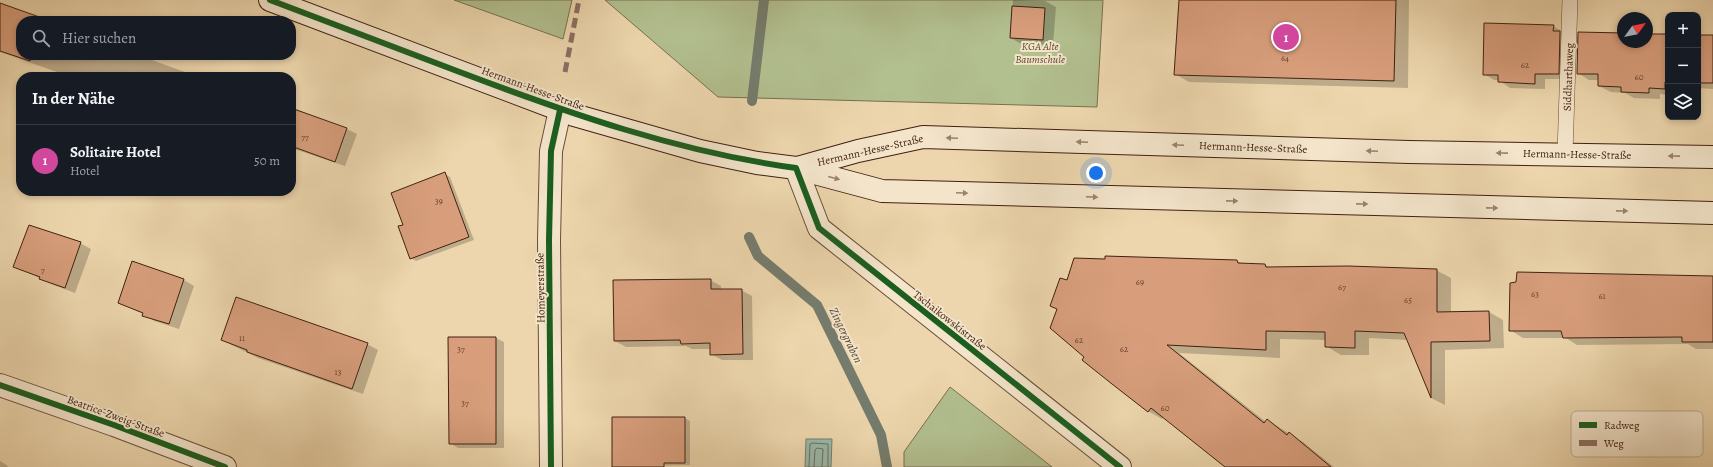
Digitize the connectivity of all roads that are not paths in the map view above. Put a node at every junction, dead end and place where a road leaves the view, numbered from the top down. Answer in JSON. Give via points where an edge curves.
{"nodes":[{"id":1,"x":270,"y":0,"type":"edge"},
{"id":2,"x":1570,"y":0,"type":"edge"},
{"id":3,"x":560,"y":110,"type":"junction"},
{"id":4,"x":1565,"y":154,"type":"junction"},
{"id":5,"x":1713,"y":157,"type":"edge"},
{"id":6,"x":796,"y":168,"type":"junction"},
{"id":7,"x":1713,"y":213,"type":"edge"},
{"id":8,"x":0,"y":385,"type":"edge"},
{"id":9,"x":225,"y":467,"type":"edge"},
{"id":10,"x":551,"y":467,"type":"edge"},
{"id":11,"x":1120,"y":467,"type":"edge"}],
"edges":[{"from":1,"to":3,"type":"main road","name":"Hermann-Hesse-Straße"},
{"from":2,"to":4,"type":"lane","name":"Siddharthaweg"},
{"from":3,"to":6,"type":"main road","name":"Hermann-Hesse-Straße","via":[[700,151]]},
{"from":3,"to":10,"type":"main road","name":"Homeyerstraße","via":[[551,151]]},
{"from":5,"to":4,"type":"main road","name":"Hermann-Hesse-Straße","one_way":true},
{"from":4,"to":6,"type":"main road","name":"Hermann-Hesse-Straße","one_way":true,"via":[[1401,152],[923,137]]},
{"from":6,"to":7,"type":"main road","name":"Hermann-Hesse-Straße","one_way":true,"via":[[882,191]]},
{"from":6,"to":11,"type":"main road","name":"Tschaikowskistraße","via":[[819,228]]},
{"from":8,"to":9,"type":"main road","name":"Beatrice-Zweig-Straße"}]}
